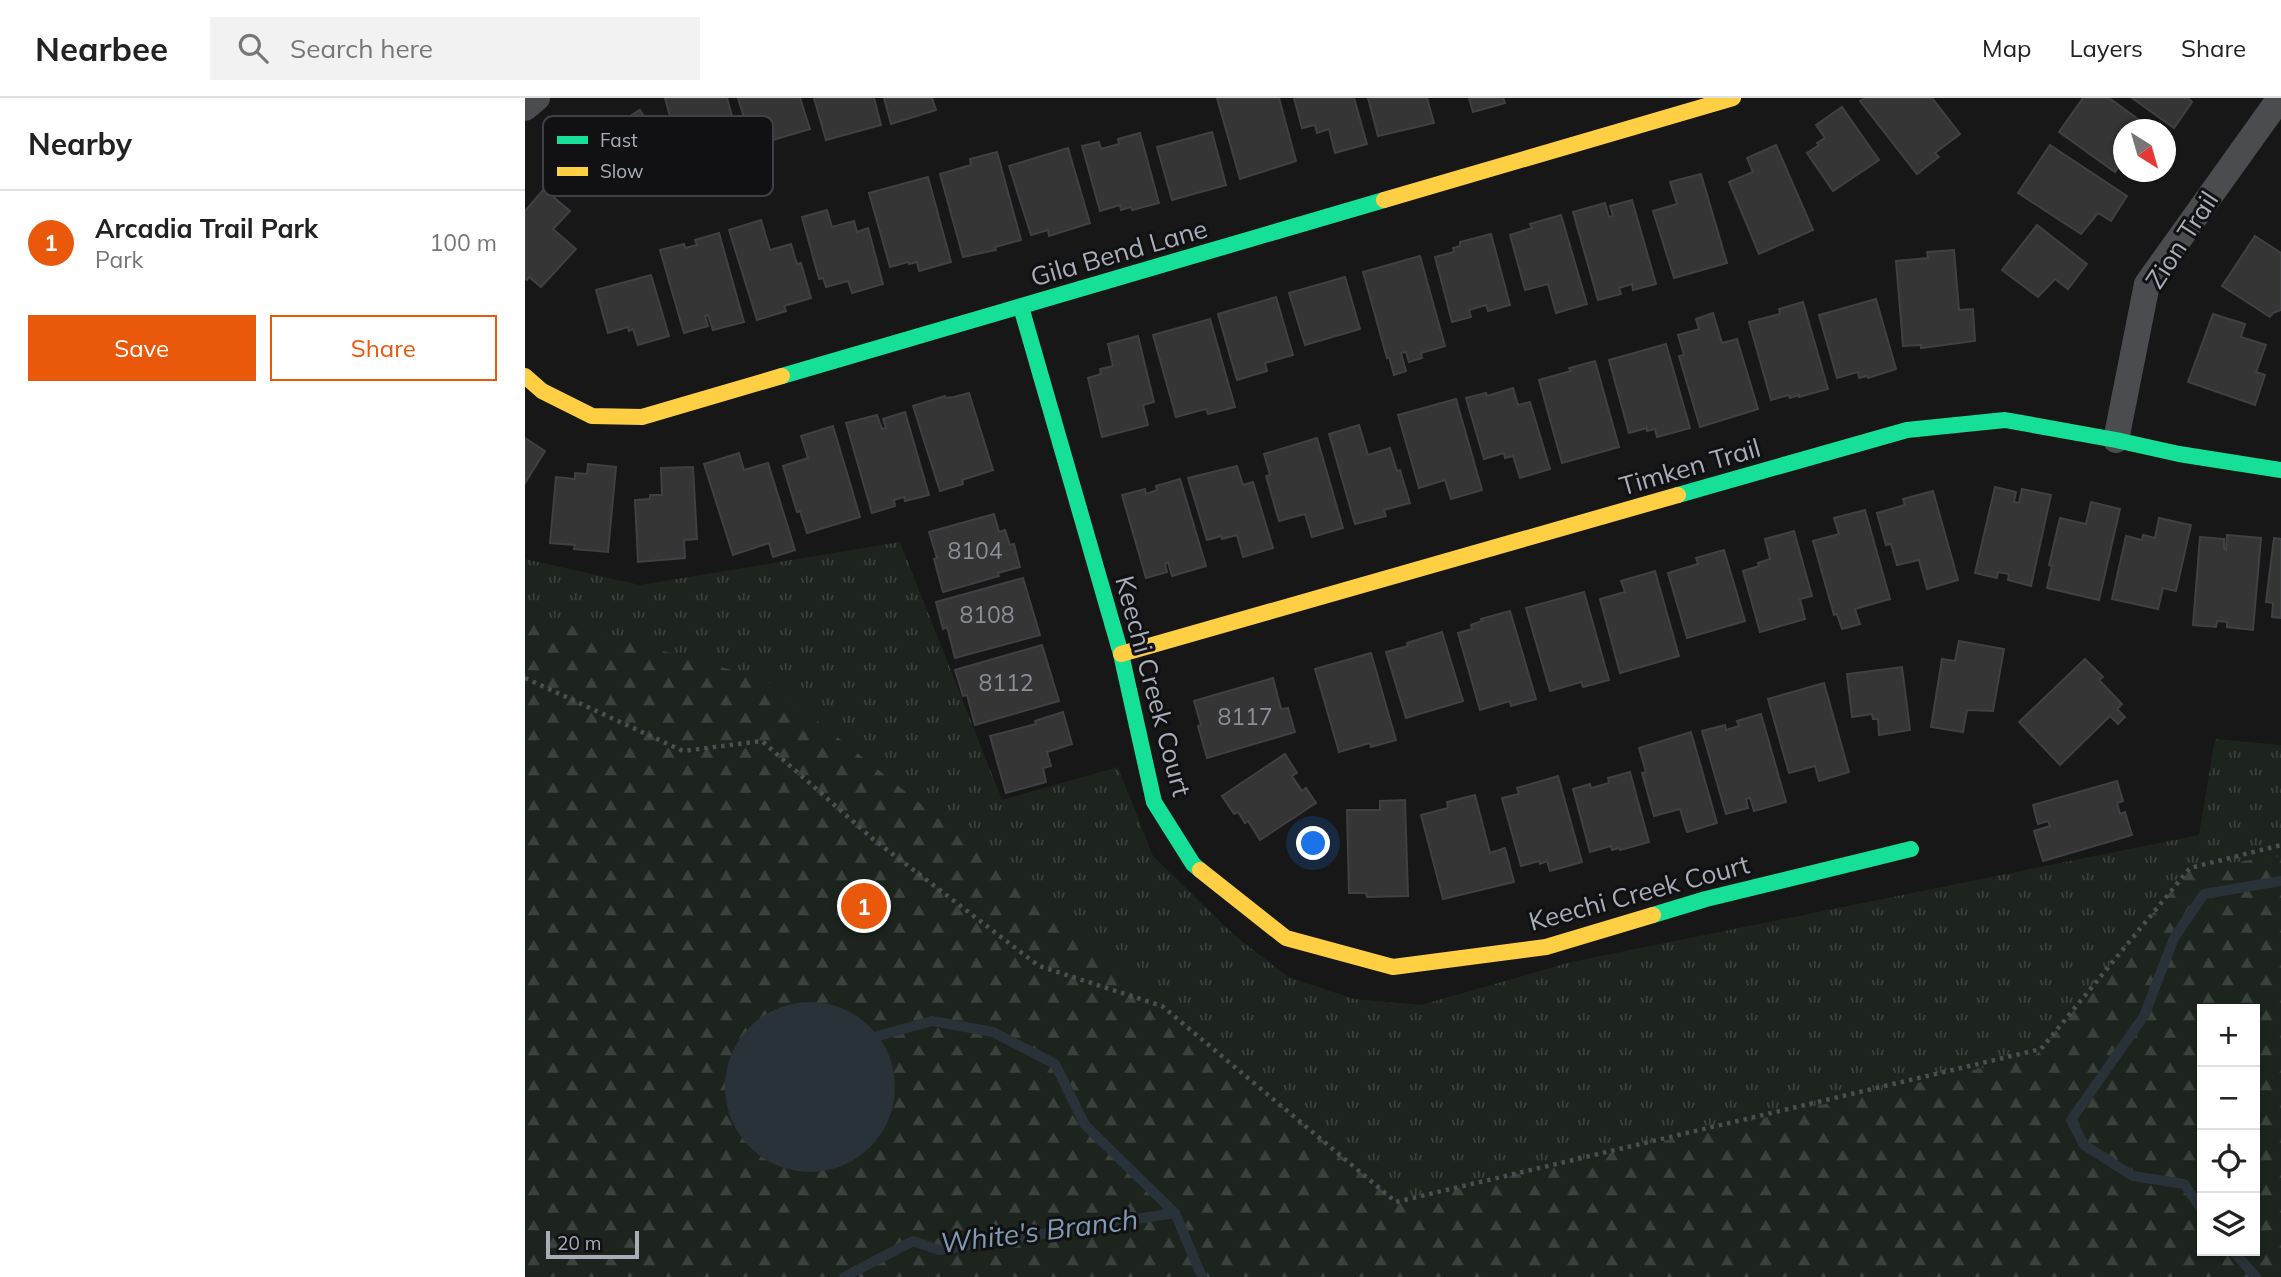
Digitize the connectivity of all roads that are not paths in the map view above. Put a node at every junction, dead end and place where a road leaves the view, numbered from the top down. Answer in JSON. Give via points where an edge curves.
{"nodes":[{"id":1,"x":537,"y":98,"type":"edge"},
{"id":2,"x":1733,"y":98,"type":"edge"},
{"id":3,"x":2280,"y":98,"type":"edge"},
{"id":4,"x":525,"y":108,"type":"edge"},
{"id":5,"x":1021,"y":307,"type":"junction"},
{"id":6,"x":525,"y":376,"type":"edge"},
{"id":7,"x":2116,"y":440,"type":"junction"},
{"id":8,"x":2281,"y":470,"type":"edge"},
{"id":9,"x":1121,"y":654,"type":"junction"},
{"id":10,"x":1911,"y":849,"type":"dead end"}],
"edges":[{"from":1,"to":4,"type":"street"},
{"from":2,"to":5,"type":"street","name":"Gila Bend Lane"},
{"from":3,"to":7,"type":"street","name":"Zion Trail","via":[[2147,284]]},
{"from":5,"to":6,"type":"street","name":"Gila Bend Lane","via":[[642,417],[592,416],[542,391]]},
{"from":5,"to":9,"type":"street","name":"Keechi Creek Court"},
{"from":7,"to":8,"type":"street","name":"Timken Trail"},
{"from":7,"to":9,"type":"street","name":"Timken Trail","via":[[2005,420],[1907,430]]},
{"from":9,"to":10,"type":"street","name":"Keechi Creek Court","via":[[1154,802],[1193,864],[1286,938],[1393,967],[1545,947],[1706,899]]}]}
